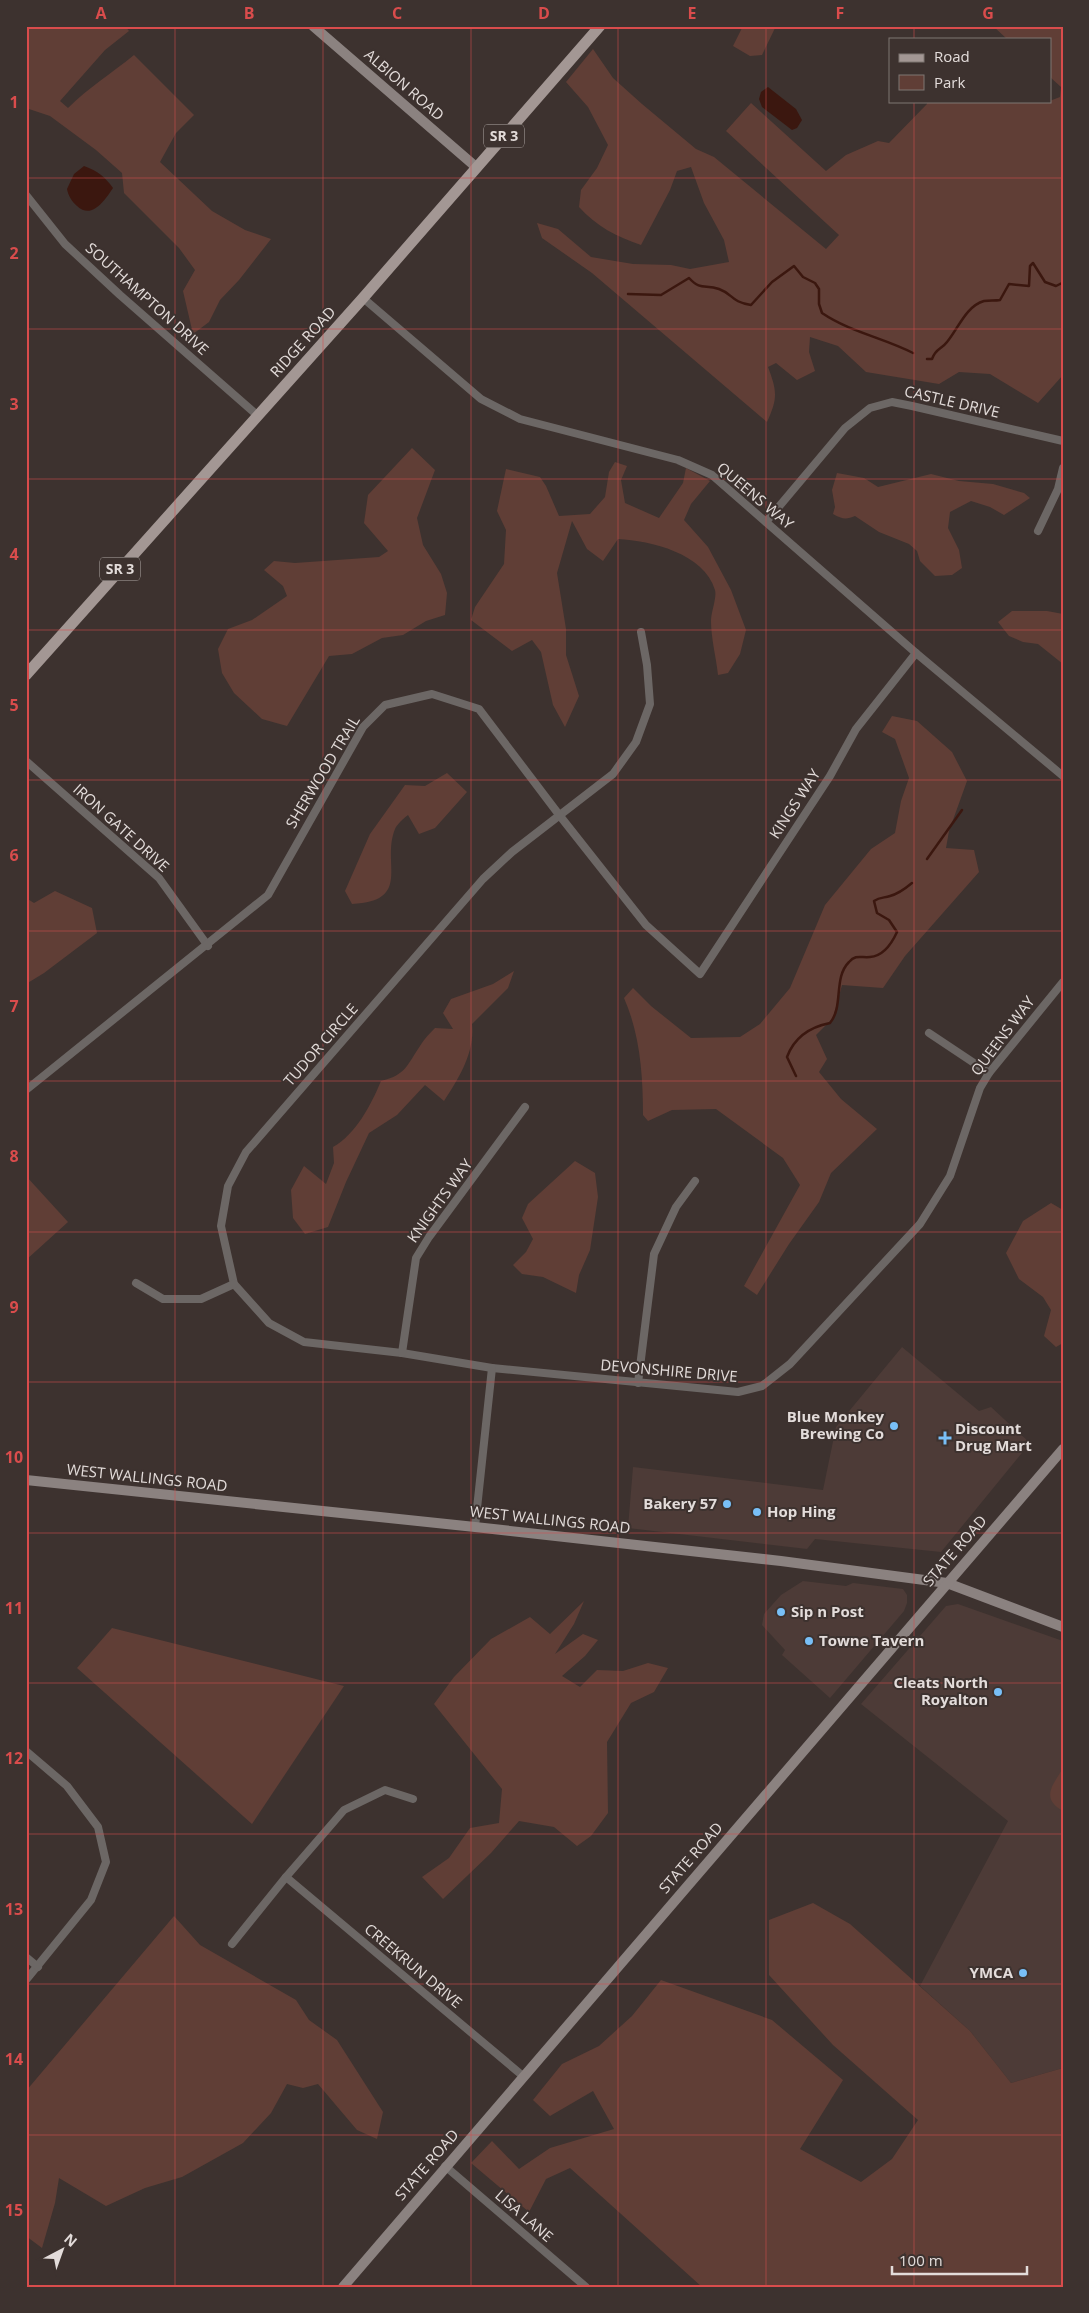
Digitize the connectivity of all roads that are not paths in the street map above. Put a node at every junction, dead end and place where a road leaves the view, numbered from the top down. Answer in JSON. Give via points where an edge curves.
{"nodes":[{"id":1,"x":313,"y":26,"type":"edge"},
{"id":2,"x":600,"y":26,"type":"edge"},
{"id":3,"x":476,"y":167,"type":"junction"},
{"id":4,"x":26,"y":196,"type":"edge"},
{"id":5,"x":363,"y":298,"type":"junction"},
{"id":6,"x":257,"y":415,"type":"junction"},
{"id":7,"x":1063,"y":441,"type":"edge"},
{"id":8,"x":1063,"y":468,"type":"edge"},
{"id":9,"x":766,"y":522,"type":"junction"},
{"id":10,"x":1038,"y":531,"type":"dead end"},
{"id":11,"x":641,"y":632,"type":"dead end"},
{"id":12,"x":916,"y":653,"type":"junction"},
{"id":13,"x":26,"y":675,"type":"edge"},
{"id":14,"x":26,"y":761,"type":"edge"},
{"id":15,"x":1063,"y":776,"type":"edge"},
{"id":16,"x":560,"y":816,"type":"junction"},
{"id":17,"x":208,"y":946,"type":"junction"},
{"id":18,"x":700,"y":974,"type":"joint"},
{"id":19,"x":1063,"y":982,"type":"edge"},
{"id":20,"x":929,"y":1033,"type":"dead end"},
{"id":21,"x":989,"y":1073,"type":"junction"},
{"id":22,"x":26,"y":1090,"type":"edge"},
{"id":23,"x":525,"y":1107,"type":"dead end"},
{"id":24,"x":695,"y":1181,"type":"dead end"},
{"id":25,"x":939,"y":1194,"type":"joint"},
{"id":26,"x":136,"y":1283,"type":"dead end"},
{"id":27,"x":234,"y":1284,"type":"junction"},
{"id":28,"x":402,"y":1354,"type":"junction"},
{"id":29,"x":492,"y":1368,"type":"junction"},
{"id":30,"x":638,"y":1383,"type":"junction"},
{"id":31,"x":1063,"y":1449,"type":"edge"},
{"id":32,"x":26,"y":1480,"type":"edge"},
{"id":33,"x":475,"y":1527,"type":"junction"},
{"id":34,"x":948,"y":1583,"type":"junction"},
{"id":35,"x":1063,"y":1626,"type":"edge"},
{"id":36,"x":26,"y":1751,"type":"edge"},
{"id":37,"x":413,"y":1800,"type":"dead end"},
{"id":38,"x":286,"y":1877,"type":"junction"},
{"id":39,"x":232,"y":1944,"type":"dead end"},
{"id":40,"x":26,"y":1957,"type":"edge"},
{"id":41,"x":38,"y":1967,"type":"junction"},
{"id":42,"x":26,"y":1980,"type":"edge"},
{"id":43,"x":523,"y":2076,"type":"junction"},
{"id":44,"x":445,"y":2166,"type":"junction"},
{"id":45,"x":343,"y":2287,"type":"edge"},
{"id":46,"x":586,"y":2287,"type":"edge"}],
"edges":[{"from":1,"to":3,"type":"street","name":"ALBION ROAD"},
{"from":2,"to":3,"type":"main road","name":"RIDGE ROAD","number":"SR 3"},
{"from":3,"to":5,"type":"main road","name":"RIDGE ROAD","number":"SR 3"},
{"from":4,"to":6,"type":"street","name":"SOUTHAMPTON DRIVE","via":[[65,244]]},
{"from":5,"to":6,"type":"main road","name":"RIDGE ROAD","number":"SR 3"},
{"from":5,"to":9,"type":"street","name":"QUEENS WAY","via":[[481,399],[520,419],[678,460],[712,475]]},
{"from":6,"to":13,"type":"main road","name":"RIDGE ROAD","number":"SR 3"},
{"from":7,"to":9,"type":"street","name":"CASTLE DRIVE","via":[[892,402],[870,408],[845,428]]},
{"from":8,"to":10,"type":"street","via":[[1058,489]]},
{"from":9,"to":12,"type":"street","name":"QUEENS WAY"},
{"from":11,"to":16,"type":"street","name":"TUDOR CIRCLE","via":[[650,704],[636,742],[613,774]]},
{"from":12,"to":15,"type":"street","name":"QUEENS WAY"},
{"from":12,"to":18,"type":"street","name":"KINGS WAY","via":[[856,729],[830,776]]},
{"from":14,"to":17,"type":"street","name":"IRON GATE DRIVE","via":[[159,878]]},
{"from":16,"to":17,"type":"street","name":"SHERWOOD TRAIL","via":[[479,709],[432,694],[386,704],[363,727],[268,895]]},
{"from":16,"to":18,"type":"street","name":"SHERWOOD TRAIL","via":[[646,925]]},
{"from":16,"to":27,"type":"street","name":"TUDOR CIRCLE","via":[[512,852],[483,879],[246,1152],[228,1186],[221,1226]]},
{"from":17,"to":22,"type":"street","name":"SHERWOOD TRAIL"},
{"from":19,"to":21,"type":"street","name":"QUEENS WAY"},
{"from":20,"to":21,"type":"street"},
{"from":21,"to":25,"type":"street","name":"QUEENS WAY","via":[[980,1088],[950,1176]]},
{"from":23,"to":28,"type":"street","name":"KNIGHTS WAY","via":[[416,1258]]},
{"from":24,"to":30,"type":"street","via":[[676,1207],[654,1254]]},
{"from":25,"to":30,"type":"street","name":"DEVONSHIRE DRIVE","via":[[920,1224],[889,1260],[790,1364],[762,1386],[738,1392]]},
{"from":26,"to":27,"type":"street","via":[[162,1299],[201,1299]]},
{"from":27,"to":28,"type":"street","name":"TUDOR CIRCLE","via":[[269,1323],[304,1342]]},
{"from":28,"to":29,"type":"street","name":"TUDOR CIRCLE"},
{"from":29,"to":30,"type":"street","name":"DEVONSHIRE DRIVE"},
{"from":29,"to":33,"type":"street"},
{"from":31,"to":34,"type":"street","name":"STATE ROAD"},
{"from":32,"to":33,"type":"street","name":"WEST WALLINGS ROAD"},
{"from":33,"to":34,"type":"street","name":"WEST WALLINGS ROAD"},
{"from":34,"to":35,"type":"street","name":"WEST WALLINGS ROAD"},
{"from":34,"to":43,"type":"street","name":"STATE ROAD"},
{"from":36,"to":41,"type":"street","via":[[67,1786],[98,1827],[106,1862],[91,1900]]},
{"from":37,"to":38,"type":"street","via":[[385,1790],[344,1810]]},
{"from":38,"to":39,"type":"street"},
{"from":38,"to":43,"type":"street","name":"CREEKRUN DRIVE"},
{"from":40,"to":41,"type":"street"},
{"from":41,"to":42,"type":"street"},
{"from":43,"to":44,"type":"street","name":"STATE ROAD"},
{"from":44,"to":45,"type":"street","name":"STATE ROAD"},
{"from":44,"to":46,"type":"street","name":"LISA LANE"}]}
